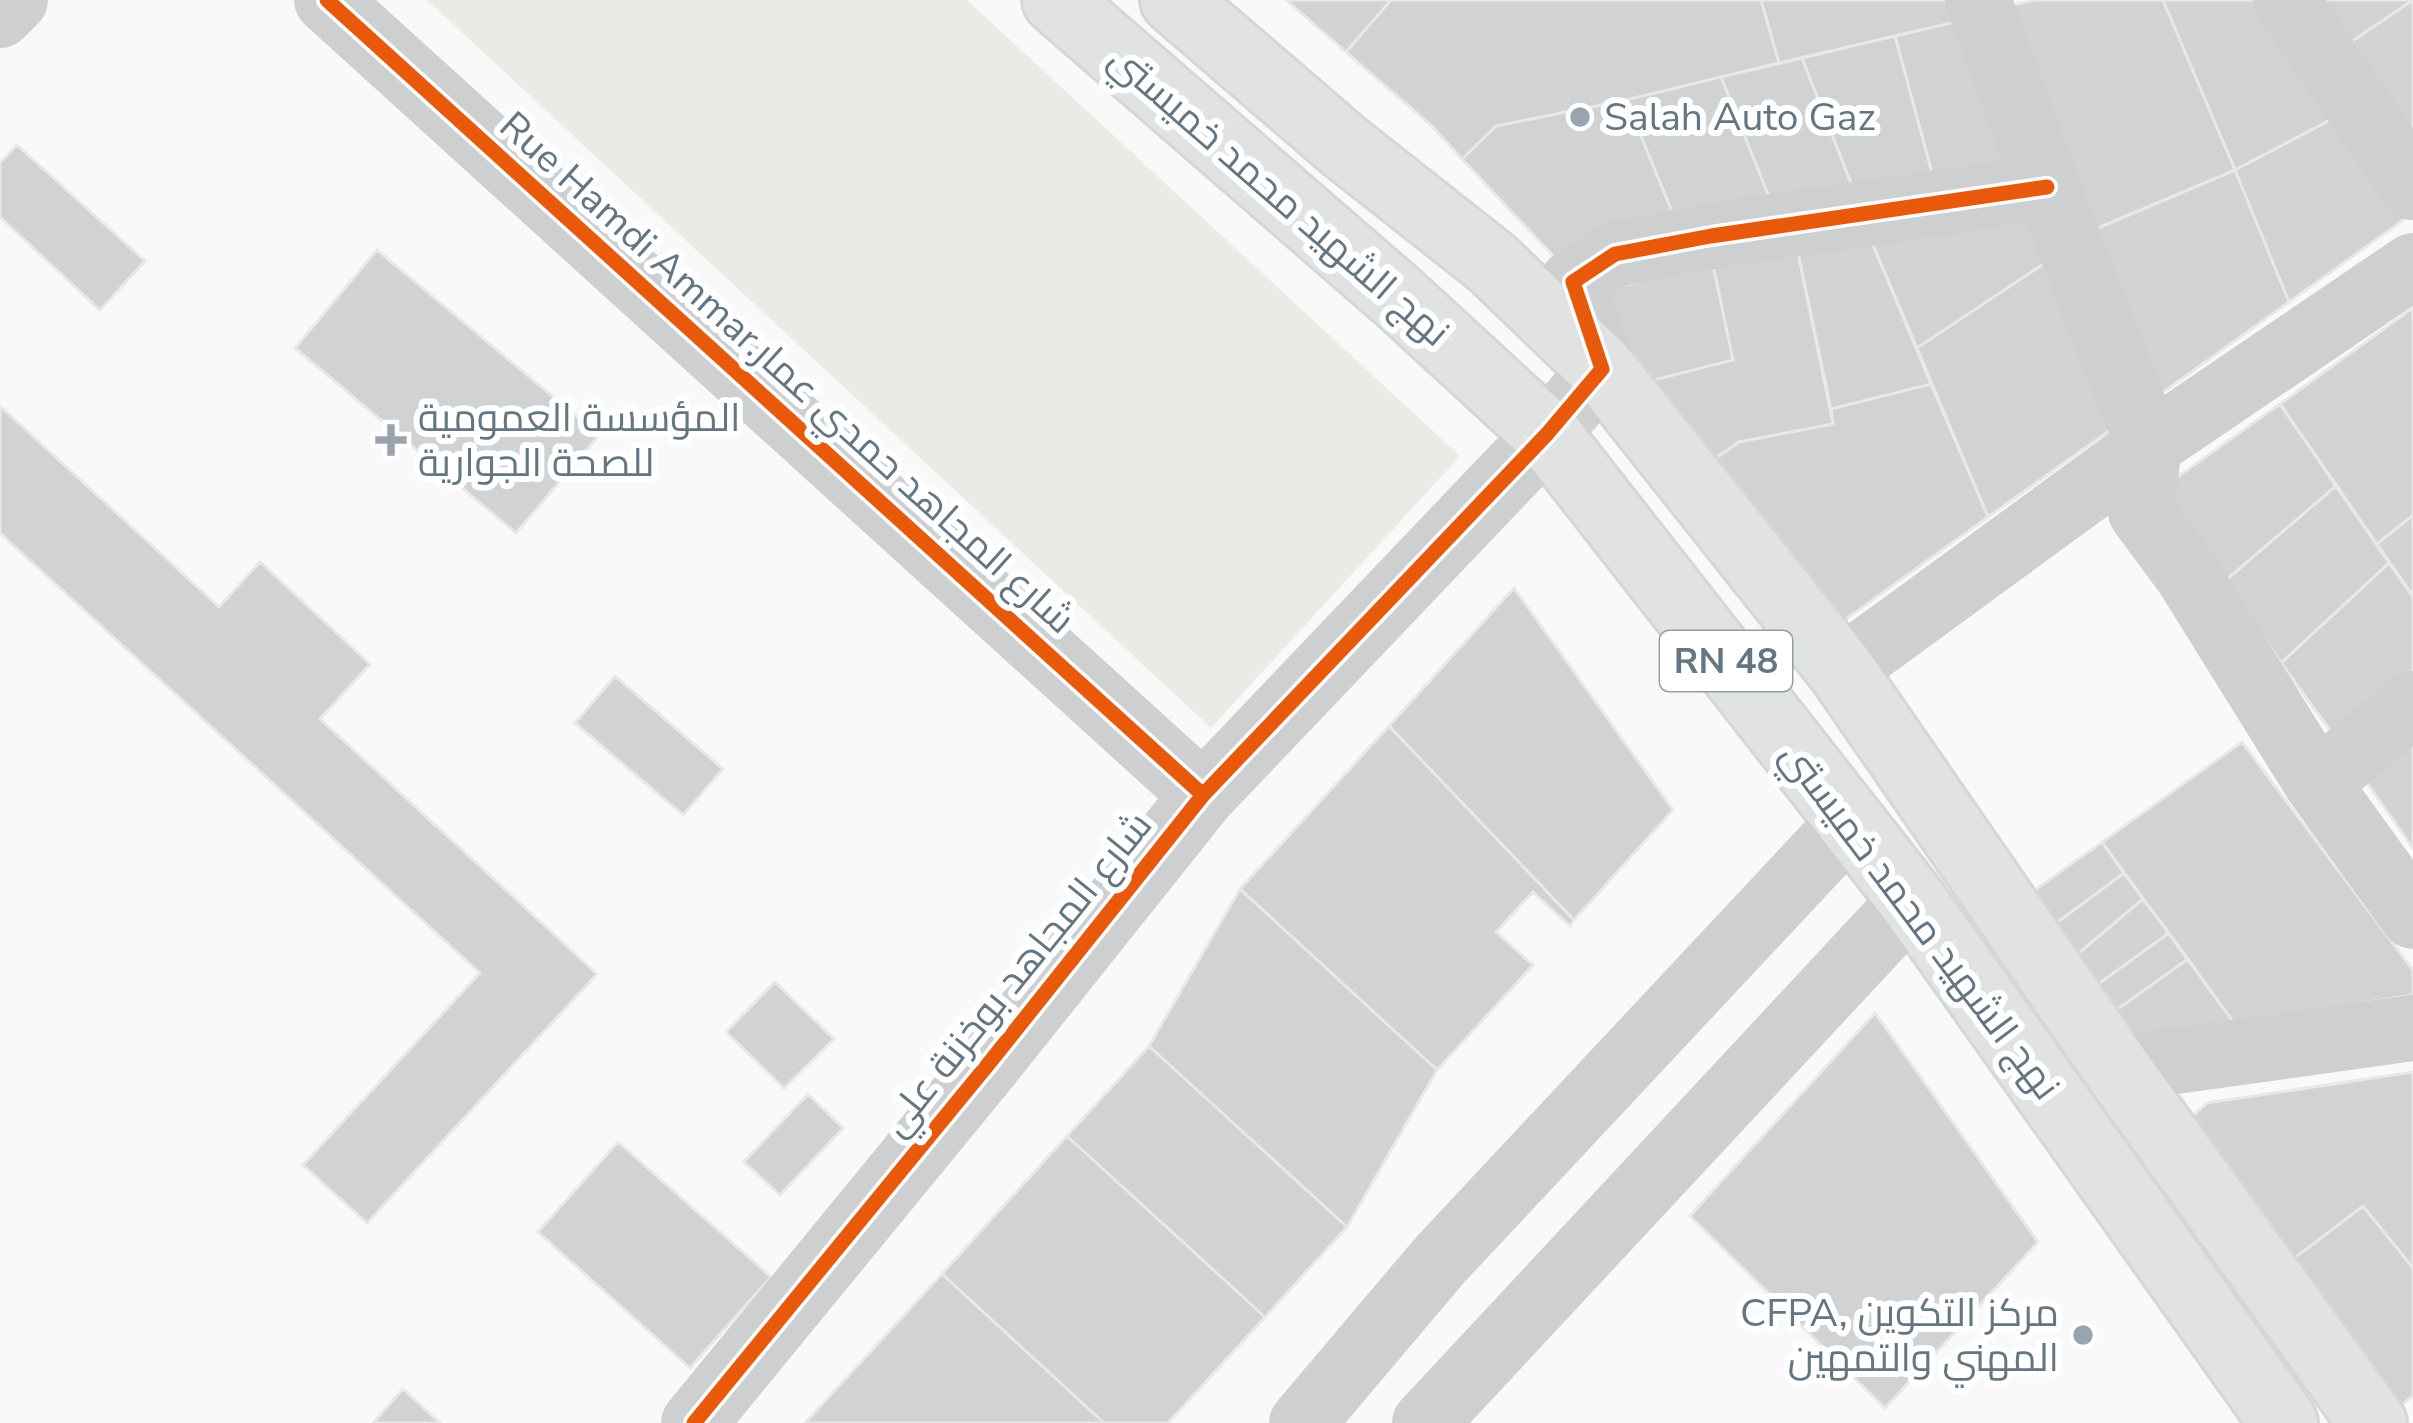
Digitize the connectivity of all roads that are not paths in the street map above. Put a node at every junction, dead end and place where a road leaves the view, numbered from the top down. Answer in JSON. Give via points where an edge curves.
{"nodes":[{"id":1,"x":327,"y":0,"type":"edge"},
{"id":2,"x":1056,"y":0,"type":"edge"},
{"id":3,"x":1174,"y":0,"type":"edge"},
{"id":4,"x":1978,"y":0,"type":"edge"},
{"id":5,"x":2287,"y":0,"type":"edge"},
{"id":6,"x":2047,"y":187,"type":"junction"},
{"id":7,"x":2413,"y":187,"type":"edge"},
{"id":8,"x":2413,"y":266,"type":"edge"},
{"id":9,"x":1602,"y":369,"type":"junction"},
{"id":10,"x":1547,"y":434,"type":"junction"},
{"id":11,"x":2150,"y":445,"type":"junction"},
{"id":12,"x":1840,"y":670,"type":"junction"},
{"id":13,"x":2413,"y":704,"type":"edge"},
{"id":14,"x":2317,"y":783,"type":"junction"},
{"id":15,"x":1203,"y":795,"type":"junction"},
{"id":16,"x":1849,"y":823,"type":"junction"},
{"id":17,"x":1912,"y":900,"type":"junction"},
{"id":18,"x":2413,"y":916,"type":"edge"},
{"id":19,"x":2413,"y":1028,"type":"edge"},
{"id":20,"x":2116,"y":1069,"type":"junction"},
{"id":21,"x":694,"y":1423,"type":"edge"},
{"id":22,"x":1302,"y":1423,"type":"edge"},
{"id":23,"x":1425,"y":1423,"type":"edge"},
{"id":24,"x":2284,"y":1423,"type":"edge"},
{"id":25,"x":2373,"y":1423,"type":"edge"}],
"edges":[{"from":1,"to":15,"type":"street","name":"Rue Hamdi Ammar,شارع المجاهد حمدي عمار"},
{"from":2,"to":10,"type":"main road","name":"نهج الشهيد محمد خميستي","number":"RN 48"},
{"from":3,"to":9,"type":"main road","name":"نهج الشهيد محمد خميستي","number":"RN 48","via":[[1492,263]]},
{"from":4,"to":6,"type":"street"},
{"from":5,"to":7,"type":"street"},
{"from":6,"to":9,"type":"street","via":[[1615,254],[1573,282]]},
{"from":6,"to":11,"type":"street"},
{"from":8,"to":11,"type":"street"},
{"from":9,"to":10,"type":"street","name":"شارع المجاهد بوخزنة علي"},
{"from":9,"to":12,"type":"main road","name":"نهج الشهيد محمد خميستي","number":"RN 48"},
{"from":10,"to":15,"type":"street","name":"شارع المجاهد بوخزنة علي"},
{"from":10,"to":16,"type":"main road","name":"نهج الشهيد محمد خميستي","number":"RN 48"},
{"from":11,"to":12,"type":"street"},
{"from":11,"to":14,"type":"street","via":[[2141,512]]},
{"from":12,"to":20,"type":"main road","name":"نهج الشهيد محمد خميستي","number":"RN 48"},
{"from":13,"to":14,"type":"street"},
{"from":14,"to":18,"type":"street"},
{"from":15,"to":21,"type":"street","name":"شارع المجاهد بوخزنة علي"},
{"from":16,"to":17,"type":"main road","name":"نهج الشهيد محمد خميستي","number":"RN 48"},
{"from":16,"to":22,"type":"street","via":[[1440,1260]]},
{"from":17,"to":23,"type":"street"},
{"from":17,"to":24,"type":"main road","name":"نهج الشهيد محمد خميستي","number":"RN 48"},
{"from":19,"to":20,"type":"street"},
{"from":20,"to":25,"type":"main road","name":"نهج الشهيد محمد خميستي","number":"RN 48"}]}
